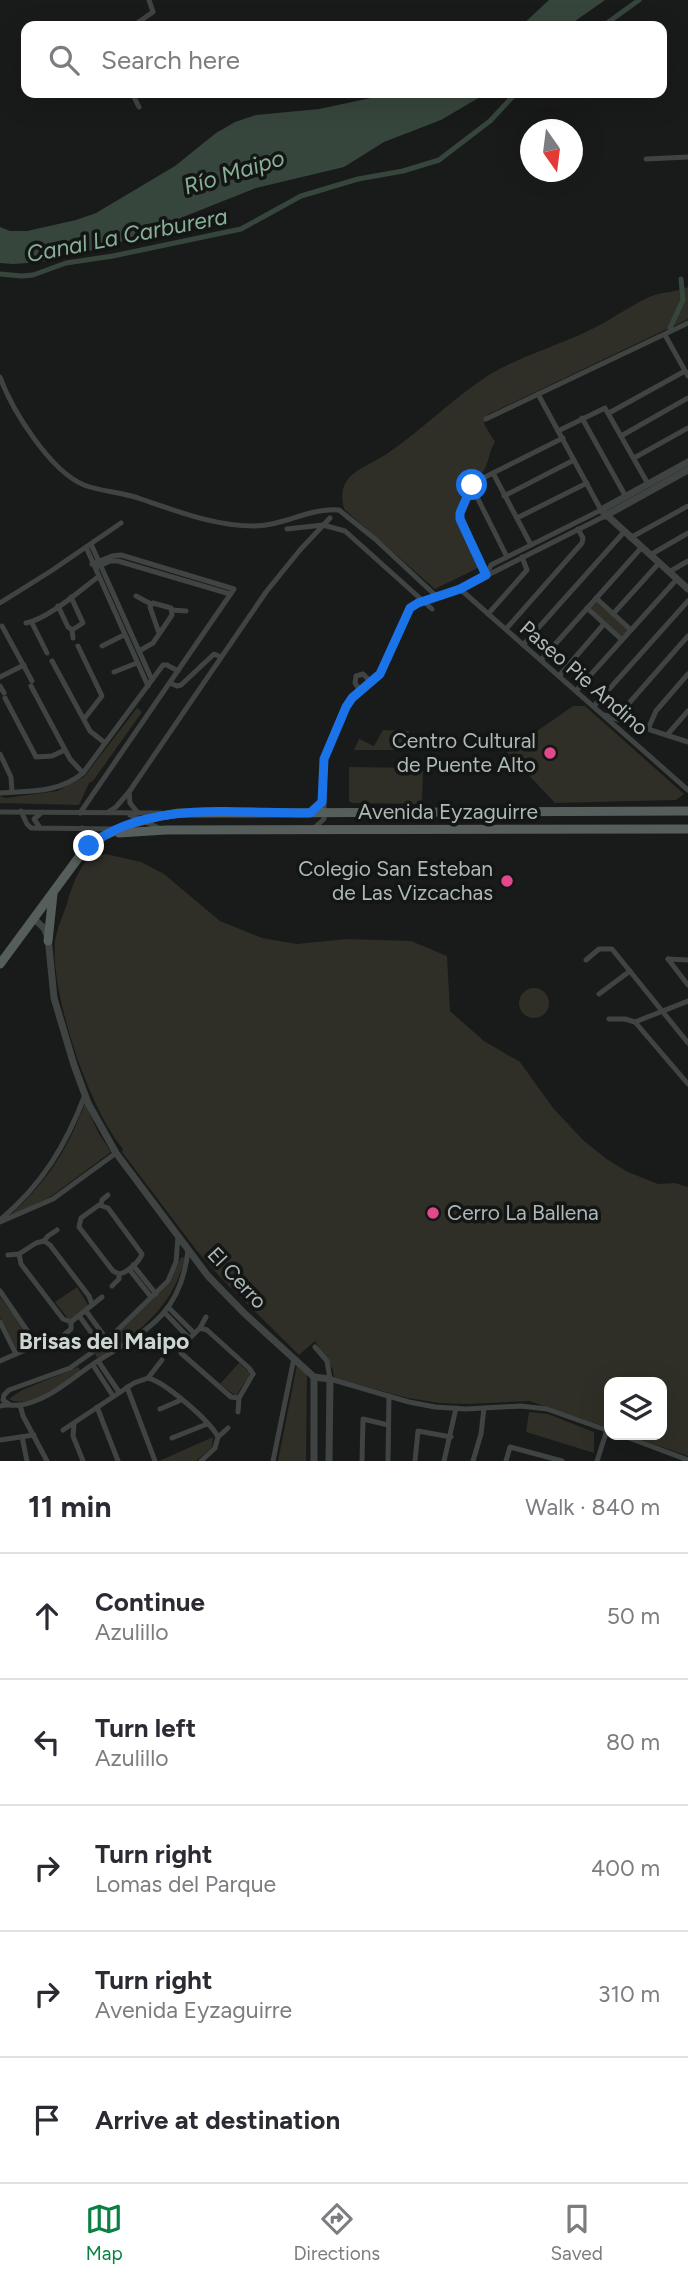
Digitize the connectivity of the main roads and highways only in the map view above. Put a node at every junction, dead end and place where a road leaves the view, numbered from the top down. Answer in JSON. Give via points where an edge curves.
{"nodes":[{"id":1,"x":688,"y":811,"type":"edge"},
{"id":2,"x":426,"y":812,"type":"junction"},
{"id":3,"x":649,"y":812,"type":"junction"},
{"id":4,"x":228,"y":813,"type":"junction"},
{"id":5,"x":646,"y":829,"type":"junction"},
{"id":6,"x":688,"y":829,"type":"edge"},
{"id":7,"x":228,"y":830,"type":"junction"},
{"id":8,"x":426,"y":830,"type":"junction"},
{"id":9,"x":103,"y":836,"type":"junction"},
{"id":10,"x":53,"y":892,"type":"junction"},
{"id":11,"x":48,"y":941,"type":"road end"},
{"id":12,"x":0,"y":964,"type":"edge"}],
"edges":[{"from":1,"to":3,"type":"main road","name":"Avenida Eyzaguirre"},
{"from":2,"to":3,"type":"main road","name":"Avenida Eyzaguirre"},
{"from":2,"to":4,"type":"main road","name":"Avenida Eyzaguirre"},
{"from":2,"to":8,"type":"main road"},
{"from":3,"to":5,"type":"main road","via":[[652,820]]},
{"from":4,"to":7,"type":"main road","via":[[223,822]]},
{"from":4,"to":9,"type":"main road","name":"Avenida Eyzaguirre","via":[[140,816]]},
{"from":5,"to":6,"type":"main road","name":"Avenida Eyzaguirre"},
{"from":5,"to":8,"type":"main road","name":"Avenida Eyzaguirre"},
{"from":7,"to":8,"type":"main road","name":"Avenida Eyzaguirre"},
{"from":7,"to":9,"type":"main road","name":"Avenida Eyzaguirre"},
{"from":9,"to":10,"type":"main road","name":"Avenida Eyzaguirre","via":[[79,857]]},
{"from":10,"to":11,"type":"main road"},
{"from":10,"to":12,"type":"main road","name":"Avenida Eyzaguirre"}]}
